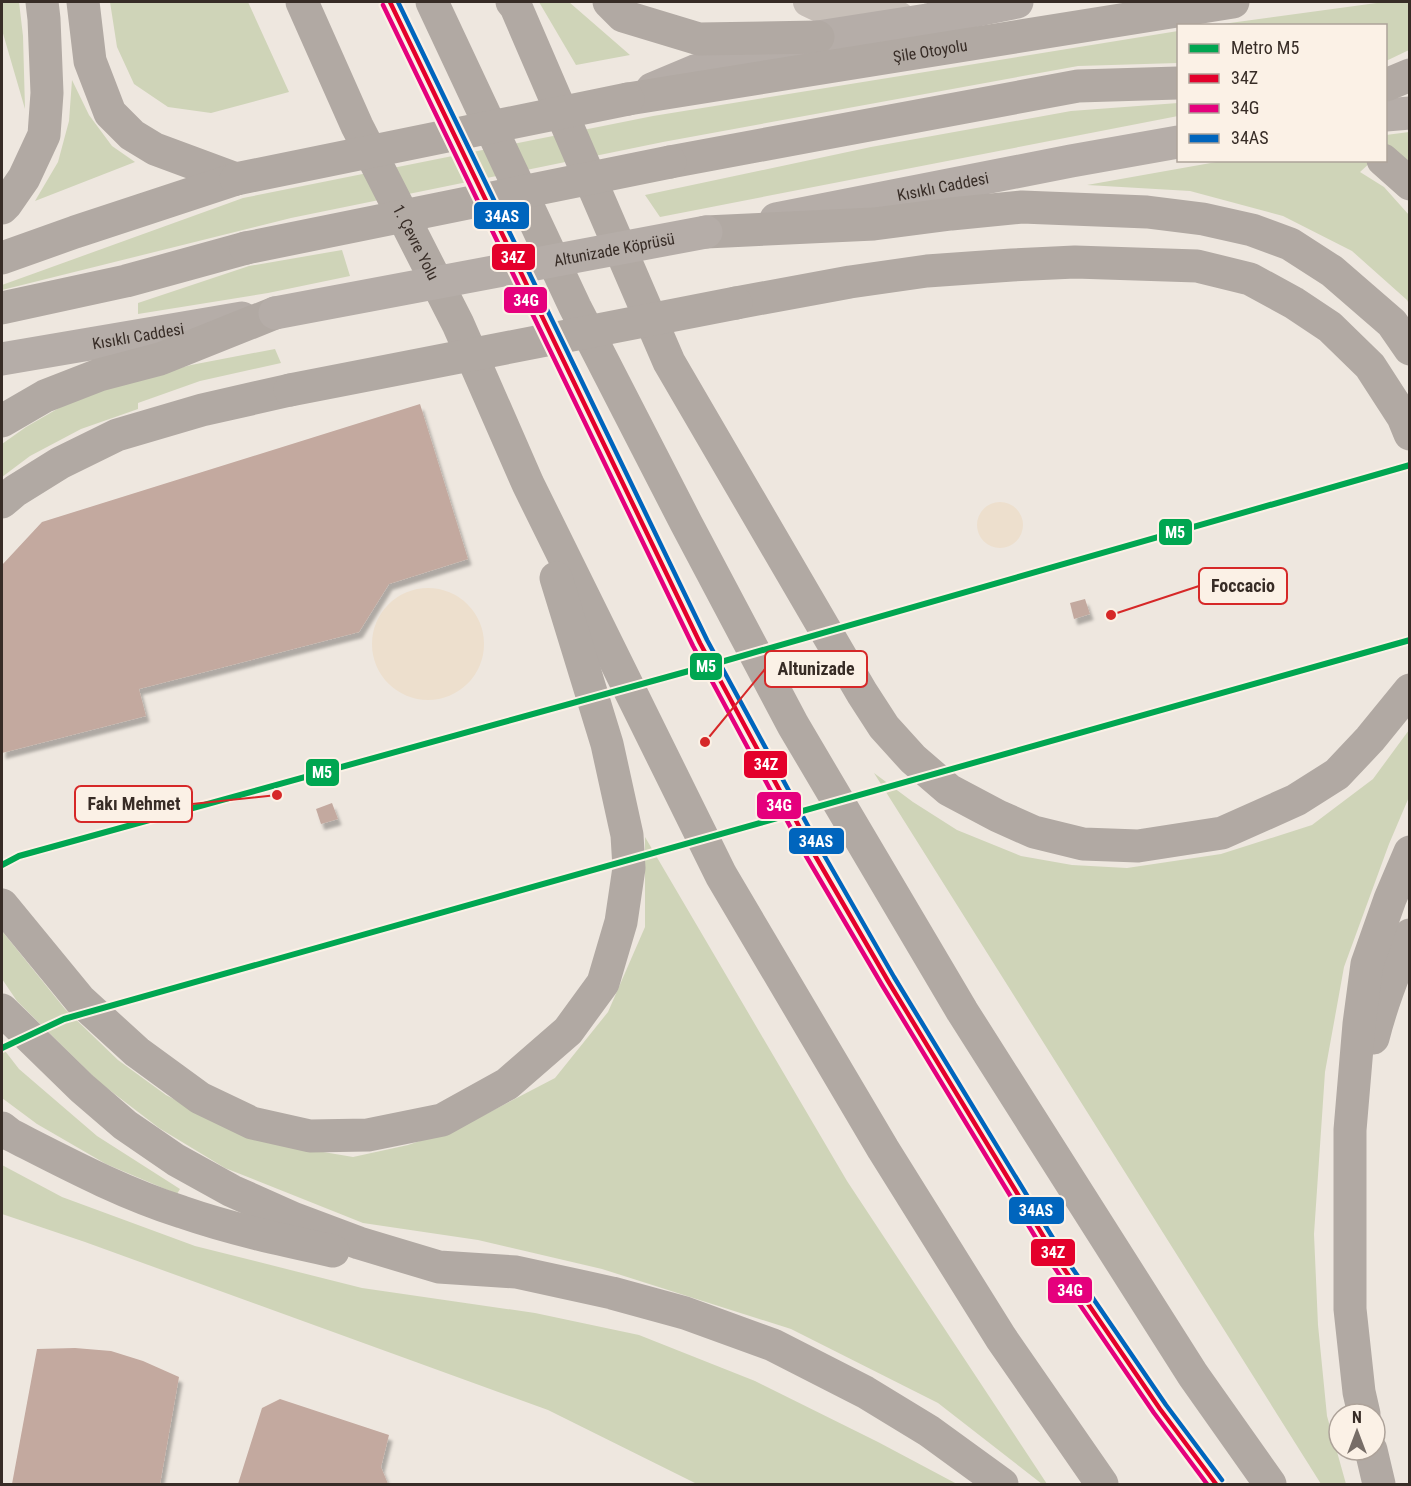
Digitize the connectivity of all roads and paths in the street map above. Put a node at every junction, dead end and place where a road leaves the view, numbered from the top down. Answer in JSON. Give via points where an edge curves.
{"nodes":[{"id":1,"x":42,"y":2,"type":"edge"},
{"id":2,"x":83,"y":2,"type":"edge"},
{"id":3,"x":302,"y":2,"type":"edge"},
{"id":4,"x":432,"y":2,"type":"edge"},
{"id":5,"x":512,"y":2,"type":"edge"},
{"id":6,"x":609,"y":2,"type":"edge"},
{"id":7,"x":808,"y":2,"type":"edge"},
{"id":8,"x":1017,"y":2,"type":"edge"},
{"id":9,"x":1233,"y":2,"type":"edge"},
{"id":10,"x":927,"y":20,"type":"junction"},
{"id":11,"x":818,"y":37,"type":"junction"},
{"id":12,"x":1410,"y":75,"type":"edge"},
{"id":13,"x":1177,"y":83,"type":"edge"},
{"id":14,"x":1387,"y":85,"type":"edge"},
{"id":15,"x":628,"y":99,"type":"junction"},
{"id":16,"x":1410,"y":113,"type":"edge"},
{"id":17,"x":1387,"y":115,"type":"edge"},
{"id":18,"x":1177,"y":142,"type":"edge"},
{"id":19,"x":1385,"y":162,"type":"edge"},
{"id":20,"x":236,"y":179,"type":"junction"},
{"id":21,"x":1410,"y":184,"type":"edge"},
{"id":22,"x":2,"y":208,"type":"edge"},
{"id":23,"x":706,"y":232,"type":"junction"},
{"id":24,"x":2,"y":258,"type":"edge"},
{"id":25,"x":2,"y":308,"type":"edge"},
{"id":26,"x":275,"y":313,"type":"junction"},
{"id":27,"x":1410,"y":349,"type":"edge"},
{"id":28,"x":2,"y":359,"type":"edge"},
{"id":29,"x":2,"y":421,"type":"edge"},
{"id":30,"x":1410,"y":434,"type":"edge"},
{"id":31,"x":528,"y":484,"type":"junction"},
{"id":32,"x":2,"y":502,"type":"edge"},
{"id":33,"x":1407,"y":688,"type":"edge"},
{"id":34,"x":1410,"y":852,"type":"edge"},
{"id":35,"x":2,"y":905,"type":"edge"},
{"id":36,"x":1410,"y":935,"type":"edge"},
{"id":37,"x":2,"y":1010,"type":"edge"},
{"id":38,"x":2,"y":1128,"type":"edge"},
{"id":39,"x":1350,"y":1130,"type":"junction"},
{"id":40,"x":439,"y":1266,"type":"junction"},
{"id":41,"x":1361,"y":1402,"type":"edge"},
{"id":42,"x":1374,"y":1462,"type":"edge"},
{"id":43,"x":1002,"y":1485,"type":"edge"},
{"id":44,"x":1102,"y":1485,"type":"edge"},
{"id":45,"x":1270,"y":1485,"type":"edge"},
{"id":46,"x":1379,"y":1485,"type":"edge"}],
"edges":[{"from":1,"to":22,"type":"highway","via":[[47,93],[44,135],[24,178]]},
{"from":2,"to":20,"type":"highway","via":[[90,61],[110,113],[132,135],[156,149]]},
{"from":3,"to":31,"type":"highway","name":"1. Çevre Yolu","via":[[357,126],[458,324]]},
{"from":4,"to":45,"type":"highway","via":[[575,307],[793,725],[969,1021],[1193,1375]]},
{"from":5,"to":33,"type":"highway","via":[[669,362],[884,727],[949,790],[1034,832],[1083,844],[1138,846],[1222,833],[1296,800],[1337,774],[1370,739]]},
{"from":6,"to":11,"type":"highway","via":[[623,16],[699,39]]},
{"from":7,"to":10,"type":"street","via":[[827,11]]},
{"from":8,"to":10,"type":"main road"},
{"from":9,"to":15,"type":"highway","name":"Şile Otoyolu"},
{"from":10,"to":11,"type":"main road"},
{"from":11,"to":15,"type":"main road","via":[[695,71]]},
{"from":12,"to":14,"type":"highway"},
{"from":13,"to":25,"type":"highway","bridge":true,"via":[[1078,86],[670,162],[246,248],[126,281]]},
{"from":15,"to":20,"type":"highway","bridge":true},
{"from":16,"to":17,"type":"main road"},
{"from":18,"to":23,"type":"main road","name":"Kısıklı Caddesi"},
{"from":19,"to":21,"type":"highway"},
{"from":20,"to":24,"type":"highway"},
{"from":23,"to":26,"type":"main road","name":"Altunizade Köprüsü","bridge":true},
{"from":23,"to":27,"type":"highway","via":[[874,224],[1022,207],[1147,212],[1203,219],[1290,243],[1332,272],[1392,323]]},
{"from":26,"to":28,"type":"main road","name":"Kısıklı Caddesi"},
{"from":26,"to":29,"type":"highway","via":[[160,359],[99,375],[45,396]]},
{"from":30,"to":32,"type":"highway","bridge":true,"via":[[1370,366],[1330,327],[1250,279],[1197,266],[1075,262],[937,271],[850,282],[290,390],[117,435],[60,463]]},
{"from":31,"to":35,"type":"highway","via":[[607,744],[627,836],[628,868],[621,922],[603,983],[568,1031],[507,1084],[442,1120],[368,1135],[310,1137],[252,1123],[200,1098],[137,1052],[80,1000]]},
{"from":31,"to":44,"type":"highway","via":[[721,875],[1001,1338]]},
{"from":34,"to":39,"type":"highway","via":[[1367,964]]},
{"from":36,"to":39,"type":"highway","via":[[1380,1012]]},
{"from":37,"to":40,"type":"highway","via":[[82,1088],[125,1125],[176,1160],[295,1219]]},
{"from":38,"to":40,"type":"highway","via":[[94,1178],[180,1212],[352,1255]]},
{"from":39,"to":41,"type":"highway","via":[[1350,1309]]},
{"from":40,"to":43,"type":"highway","via":[[516,1272],[612,1293],[685,1313],[773,1345],[893,1408]]},
{"from":42,"to":46,"type":"highway"}]}
